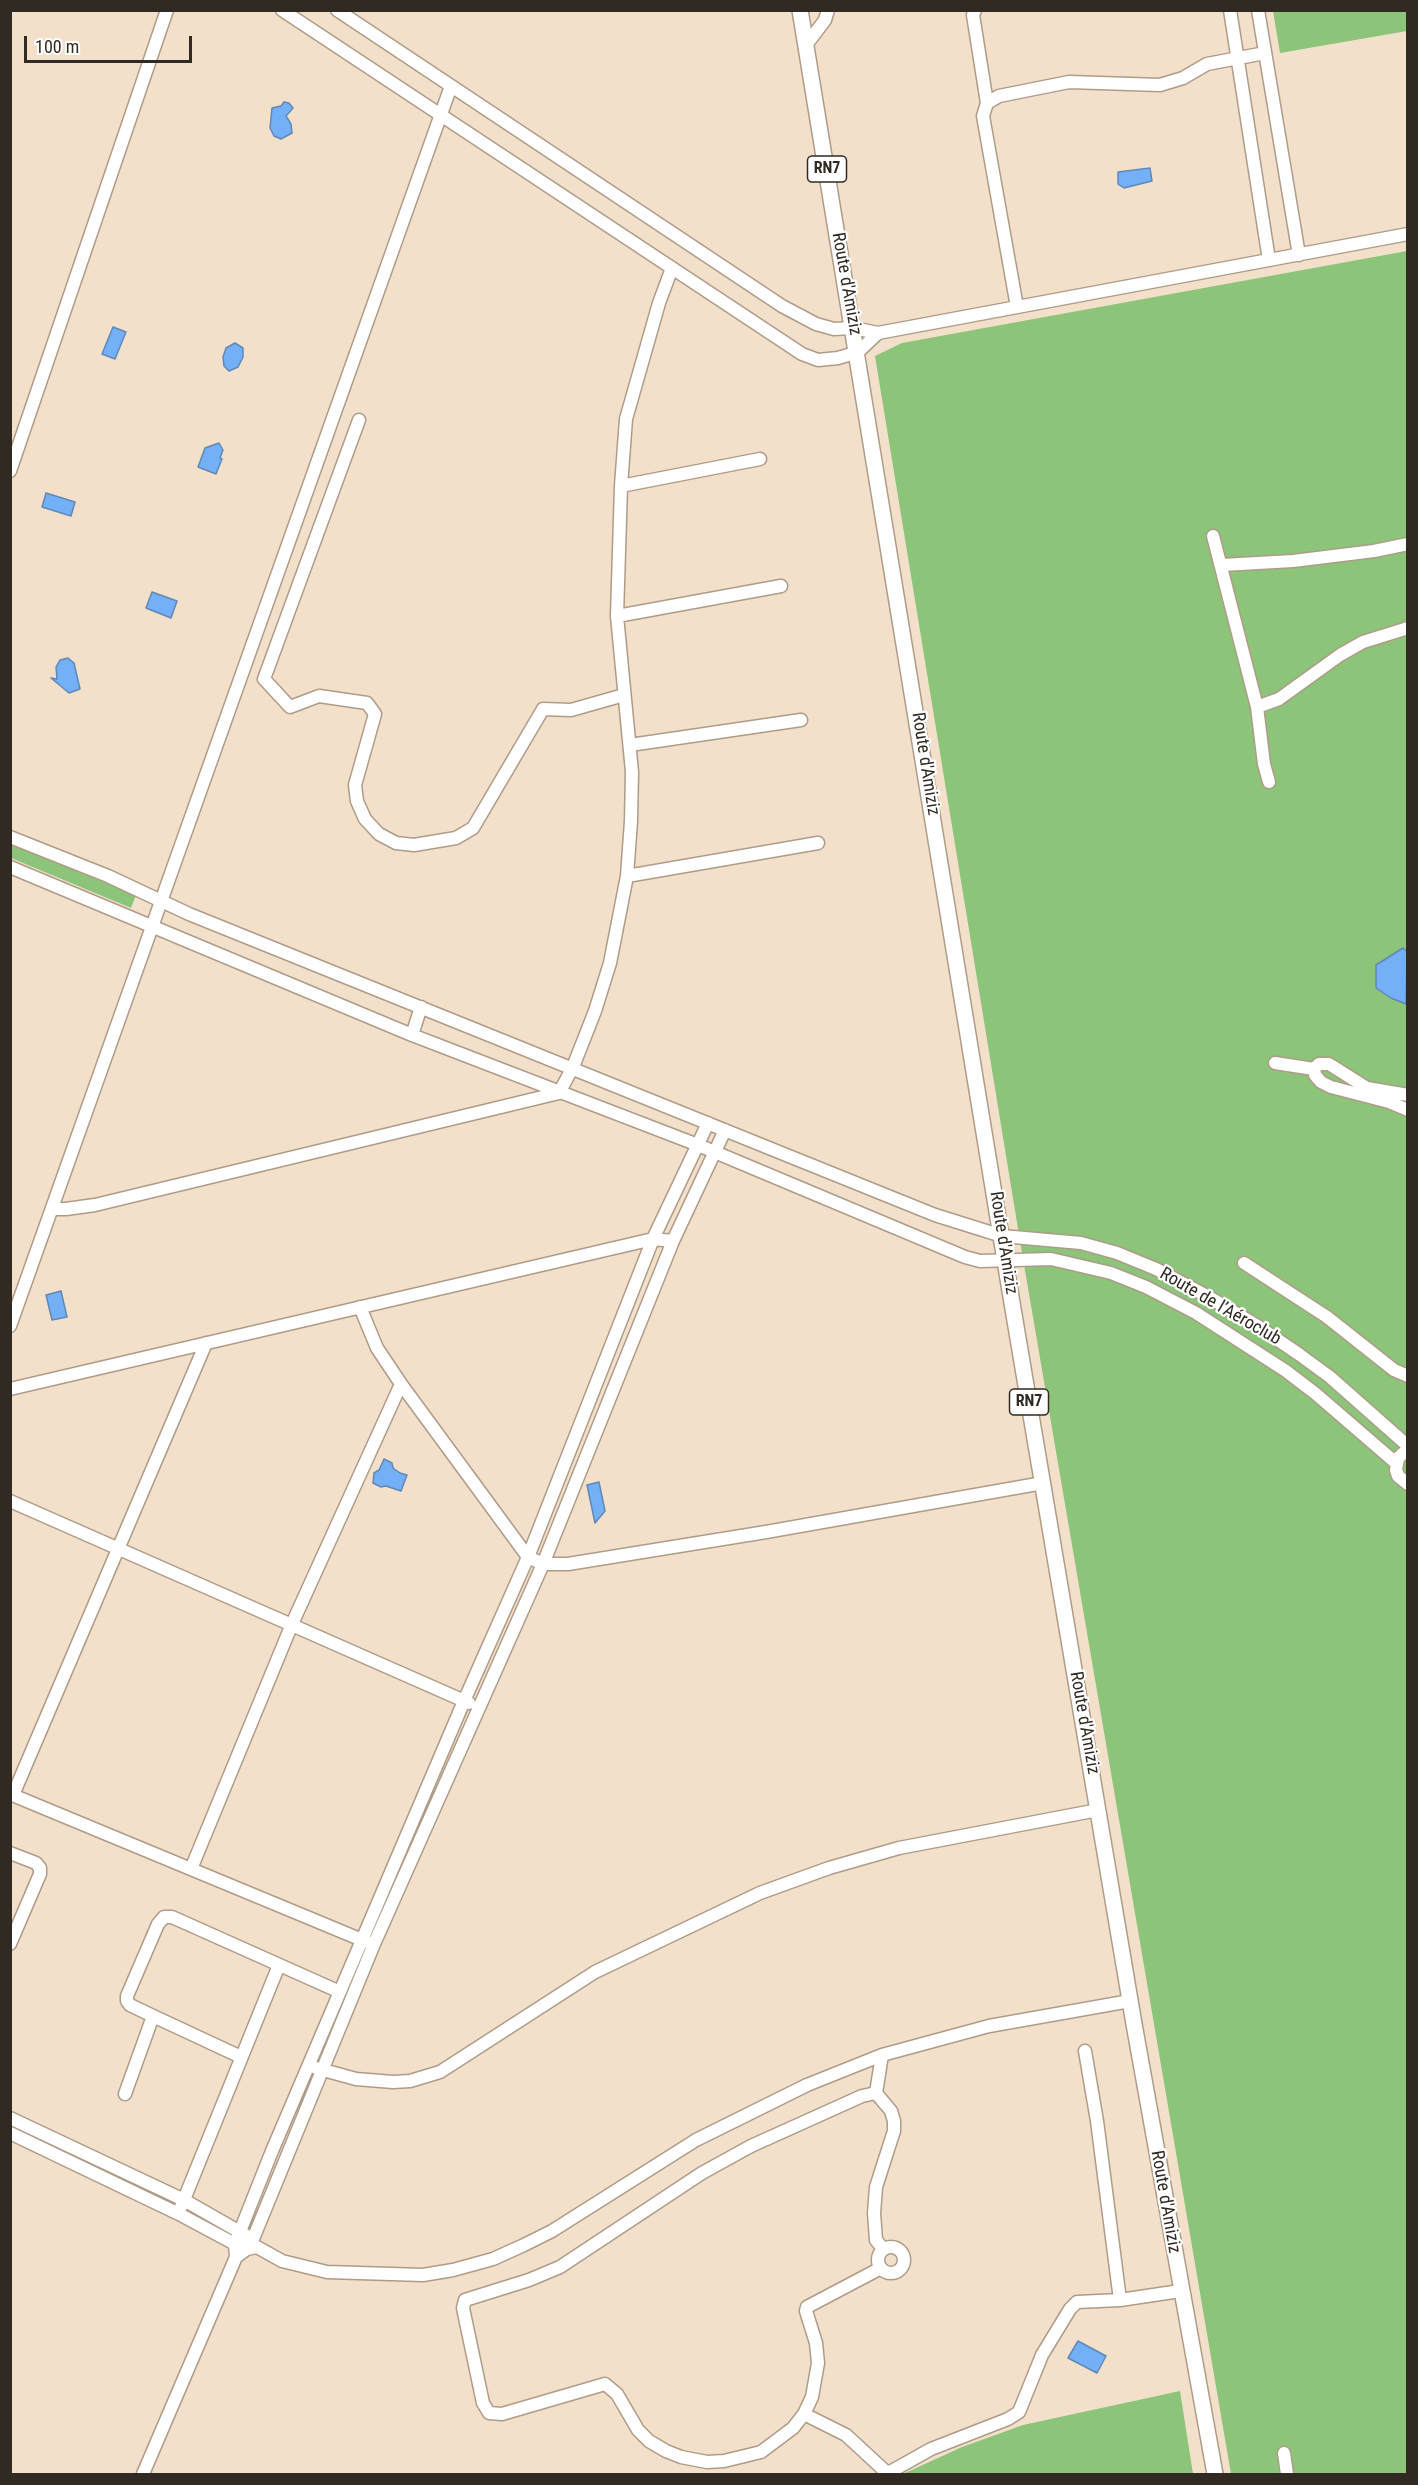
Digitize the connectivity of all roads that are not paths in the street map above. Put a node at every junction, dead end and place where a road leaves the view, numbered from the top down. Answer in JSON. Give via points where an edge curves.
{"nodes":[{"id":1,"x":167,"y":10,"type":"edge"},
{"id":2,"x":282,"y":10,"type":"edge"},
{"id":3,"x":337,"y":10,"type":"edge"},
{"id":4,"x":800,"y":10,"type":"edge"},
{"id":5,"x":828,"y":10,"type":"edge"},
{"id":6,"x":975,"y":10,"type":"edge"},
{"id":7,"x":1230,"y":10,"type":"edge"},
{"id":8,"x":1258,"y":10,"type":"edge"},
{"id":9,"x":806,"y":45,"type":"junction"},
{"id":10,"x":1265,"y":53,"type":"junction"},
{"id":11,"x":1238,"y":58,"type":"junction"},
{"id":12,"x":451,"y":86,"type":"junction"},
{"id":13,"x":987,"y":103,"type":"junction"},
{"id":14,"x":440,"y":115,"type":"junction"},
{"id":15,"x":1407,"y":234,"type":"edge"},
{"id":16,"x":1299,"y":255,"type":"junction"},
{"id":17,"x":1269,"y":260,"type":"junction"},
{"id":18,"x":672,"y":268,"type":"junction"},
{"id":19,"x":1017,"y":307,"type":"junction"},
{"id":20,"x":853,"y":328,"type":"junction"},
{"id":21,"x":878,"y":333,"type":"junction"},
{"id":22,"x":858,"y":352,"type":"junction"},
{"id":23,"x":359,"y":420,"type":"dead end"},
{"id":24,"x":760,"y":459,"type":"dead end"},
{"id":25,"x":10,"y":471,"type":"edge"},
{"id":26,"x":621,"y":486,"type":"junction"},
{"id":27,"x":1213,"y":536,"type":"dead end"},
{"id":28,"x":1407,"y":544,"type":"edge"},
{"id":29,"x":1222,"y":565,"type":"junction"},
{"id":30,"x":781,"y":586,"type":"dead end"},
{"id":31,"x":617,"y":616,"type":"junction"},
{"id":32,"x":1407,"y":628,"type":"edge"},
{"id":33,"x":624,"y":695,"type":"junction"},
{"id":34,"x":1257,"y":707,"type":"junction"},
{"id":35,"x":801,"y":720,"type":"dead end"},
{"id":36,"x":630,"y":745,"type":"junction"},
{"id":37,"x":1269,"y":782,"type":"dead end"},
{"id":38,"x":10,"y":837,"type":"edge"},
{"id":39,"x":818,"y":843,"type":"dead end"},
{"id":40,"x":10,"y":867,"type":"edge"},
{"id":41,"x":627,"y":876,"type":"junction"},
{"id":42,"x":161,"y":901,"type":"junction"},
{"id":43,"x":152,"y":927,"type":"junction"},
{"id":44,"x":421,"y":1007,"type":"junction"},
{"id":45,"x":412,"y":1035,"type":"junction"},
{"id":46,"x":1275,"y":1063,"type":"dead end"},
{"id":47,"x":573,"y":1067,"type":"junction"},
{"id":48,"x":1314,"y":1069,"type":"junction"},
{"id":49,"x":559,"y":1093,"type":"junction"},
{"id":50,"x":1407,"y":1095,"type":"edge"},
{"id":51,"x":1407,"y":1110,"type":"edge"},
{"id":52,"x":708,"y":1123,"type":"junction"},
{"id":53,"x":725,"y":1130,"type":"junction"},
{"id":54,"x":698,"y":1145,"type":"junction"},
{"id":55,"x":715,"y":1152,"type":"junction"},
{"id":56,"x":52,"y":1209,"type":"junction"},
{"id":57,"x":1002,"y":1236,"type":"junction"},
{"id":58,"x":653,"y":1239,"type":"junction"},
{"id":59,"x":673,"y":1240,"type":"junction"},
{"id":60,"x":1006,"y":1261,"type":"junction"},
{"id":61,"x":1244,"y":1263,"type":"dead end"},
{"id":62,"x":360,"y":1307,"type":"junction"},
{"id":63,"x":10,"y":1326,"type":"edge"},
{"id":64,"x":207,"y":1343,"type":"junction"},
{"id":65,"x":1407,"y":1376,"type":"edge"},
{"id":66,"x":401,"y":1384,"type":"junction"},
{"id":67,"x":10,"y":1389,"type":"edge"},
{"id":68,"x":1407,"y":1447,"type":"edge"},
{"id":69,"x":1396,"y":1463,"type":"junction"},
{"id":70,"x":1043,"y":1483,"type":"junction"},
{"id":71,"x":1407,"y":1484,"type":"edge"},
{"id":72,"x":10,"y":1501,"type":"edge"},
{"id":73,"x":118,"y":1550,"type":"junction"},
{"id":74,"x":528,"y":1557,"type":"junction"},
{"id":75,"x":543,"y":1564,"type":"junction"},
{"id":76,"x":292,"y":1623,"type":"junction"},
{"id":77,"x":464,"y":1701,"type":"junction"},
{"id":78,"x":479,"y":1706,"type":"junction"},
{"id":79,"x":12,"y":1794,"type":"edge"},
{"id":80,"x":1098,"y":1810,"type":"junction"},
{"id":81,"x":10,"y":1853,"type":"edge"},
{"id":82,"x":191,"y":1869,"type":"junction"},
{"id":83,"x":362,"y":1940,"type":"junction"},
{"id":84,"x":10,"y":1944,"type":"edge"},
{"id":85,"x":374,"y":1944,"type":"junction"},
{"id":86,"x":279,"y":1965,"type":"junction"},
{"id":87,"x":340,"y":1992,"type":"junction"},
{"id":88,"x":1130,"y":2001,"type":"junction"},
{"id":89,"x":153,"y":2016,"type":"junction"},
{"id":90,"x":1084,"y":2051,"type":"dead end"},
{"id":91,"x":882,"y":2055,"type":"junction"},
{"id":92,"x":241,"y":2057,"type":"junction"},
{"id":93,"x":309,"y":2065,"type":"junction"},
{"id":94,"x":322,"y":2070,"type":"junction"},
{"id":95,"x":876,"y":2092,"type":"junction"},
{"id":96,"x":125,"y":2094,"type":"dead end"},
{"id":97,"x":10,"y":2118,"type":"edge"},
{"id":98,"x":10,"y":2133,"type":"edge"},
{"id":99,"x":184,"y":2200,"type":"junction"},
{"id":100,"x":179,"y":2214,"type":"junction"},
{"id":101,"x":238,"y":2238,"type":"junction"},
{"id":102,"x":252,"y":2245,"type":"junction"},
{"id":103,"x":883,"y":2250,"type":"junction"},
{"id":104,"x":236,"y":2257,"type":"junction"},
{"id":105,"x":881,"y":2268,"type":"junction"},
{"id":106,"x":1180,"y":2290,"type":"junction"},
{"id":107,"x":1120,"y":2300,"type":"junction"},
{"id":108,"x":804,"y":2414,"type":"junction"},
{"id":109,"x":1284,"y":2453,"type":"dead end"},
{"id":110,"x":143,"y":2475,"type":"edge"},
{"id":111,"x":1215,"y":2475,"type":"edge"},
{"id":112,"x":1287,"y":2475,"type":"edge"}],
"edges":[{"from":1,"to":25,"type":"street"},
{"from":2,"to":14,"type":"street"},
{"from":3,"to":12,"type":"street"},
{"from":4,"to":9,"type":"main road","name":"Route d'Amiziz","number":"RN7"},
{"from":5,"to":9,"type":"street"},
{"from":6,"to":13,"type":"street"},
{"from":7,"to":11,"type":"street"},
{"from":8,"to":10,"type":"street"},
{"from":9,"to":20,"type":"main road","name":"Route d'Amiziz","number":"RN7"},
{"from":10,"to":11,"type":"street"},
{"from":10,"to":16,"type":"street"},
{"from":11,"to":13,"type":"street","via":[[1207,64],[1160,85],[1069,82],[999,96]]},
{"from":11,"to":17,"type":"street"},
{"from":12,"to":14,"type":"street"},
{"from":12,"to":20,"type":"street","via":[[782,306],[816,324],[834,329]]},
{"from":13,"to":19,"type":"street","via":[[983,116]]},
{"from":14,"to":18,"type":"street"},
{"from":14,"to":42,"type":"street"},
{"from":15,"to":16,"type":"street"},
{"from":16,"to":17,"type":"street"},
{"from":17,"to":19,"type":"street"},
{"from":18,"to":22,"type":"street","via":[[802,354],[818,360]]},
{"from":18,"to":26,"type":"street","via":[[626,419]]},
{"from":19,"to":21,"type":"street"},
{"from":20,"to":21,"type":"street"},
{"from":20,"to":22,"type":"main road","name":"Route d'Amiziz","number":"RN7"},
{"from":21,"to":22,"type":"street"},
{"from":22,"to":57,"type":"main road","name":"Route d'Amiziz","number":"RN7"},
{"from":23,"to":33,"type":"street","via":[[264,679],[290,706],[319,696],[367,704],[375,714],[355,785],[365,819],[379,834],[396,843],[414,845],[456,838],[473,828],[543,709],[571,710]]},
{"from":24,"to":26,"type":"street"},
{"from":26,"to":31,"type":"street"},
{"from":27,"to":29,"type":"street"},
{"from":28,"to":29,"type":"street","via":[[1293,561]]},
{"from":29,"to":34,"type":"street"},
{"from":30,"to":31,"type":"street"},
{"from":31,"to":33,"type":"street"},
{"from":32,"to":34,"type":"street","via":[[1363,642],[1279,699]]},
{"from":33,"to":36,"type":"street"},
{"from":34,"to":37,"type":"street"},
{"from":35,"to":36,"type":"street"},
{"from":36,"to":41,"type":"street"},
{"from":38,"to":42,"type":"street","name":"Route de l’Aéroclub"},
{"from":39,"to":41,"type":"street"},
{"from":40,"to":43,"type":"street","name":"Route de l’Aéroclub"},
{"from":41,"to":47,"type":"street","via":[[610,963]]},
{"from":42,"to":43,"type":"street"},
{"from":42,"to":44,"type":"street","name":"Route de l’Aéroclub"},
{"from":43,"to":45,"type":"street","name":"Route de l’Aéroclub"},
{"from":43,"to":56,"type":"street"},
{"from":44,"to":45,"type":"street"},
{"from":44,"to":47,"type":"street","name":"Route de l’Aéroclub"},
{"from":45,"to":49,"type":"street","name":"Route de l’Aéroclub"},
{"from":46,"to":48,"type":"street"},
{"from":47,"to":49,"type":"street"},
{"from":47,"to":52,"type":"street","name":"Route de l’Aéroclub"},
{"from":48,"to":50,"type":"street","via":[[1319,1064],[1329,1064],[1367,1088]]},
{"from":48,"to":51,"type":"street","via":[[1321,1082],[1331,1087]]},
{"from":49,"to":54,"type":"street","name":"Route de l’Aéroclub"},
{"from":49,"to":56,"type":"street","via":[[95,1205]]},
{"from":52,"to":53,"type":"street","name":"Route de l’Aéroclub"},
{"from":52,"to":54,"type":"street"},
{"from":53,"to":55,"type":"street"},
{"from":53,"to":57,"type":"street","name":"Route de l’Aéroclub","via":[[935,1215]]},
{"from":54,"to":55,"type":"street","name":"Route de l’Aéroclub"},
{"from":54,"to":58,"type":"street"},
{"from":55,"to":59,"type":"street"},
{"from":55,"to":60,"type":"street","name":"Route de l’Aéroclub","via":[[965,1257],[980,1262]]},
{"from":56,"to":63,"type":"street"},
{"from":57,"to":60,"type":"main road","name":"Route d'Amiziz","number":"RN7"},
{"from":57,"to":68,"type":"street","name":"Route de l’Aéroclub","via":[[1090,1246],[1116,1253],[1176,1280],[1259,1328],[1330,1377]]},
{"from":58,"to":59,"type":"street"},
{"from":58,"to":62,"type":"street"},
{"from":58,"to":74,"type":"street"},
{"from":59,"to":75,"type":"street"},
{"from":60,"to":69,"type":"street","name":"Route de l’Aéroclub","via":[[1051,1259],[1080,1264],[1166,1297],[1286,1371]]},
{"from":60,"to":70,"type":"main road","name":"Route d'Amiziz","number":"RN7"},
{"from":61,"to":65,"type":"street"},
{"from":62,"to":64,"type":"street"},
{"from":62,"to":66,"type":"street","via":[[373,1341]]},
{"from":64,"to":67,"type":"street"},
{"from":64,"to":73,"type":"street"},
{"from":66,"to":74,"type":"street"},
{"from":66,"to":76,"type":"street"},
{"from":68,"to":69,"type":"street"},
{"from":69,"to":71,"type":"street","via":[[1398,1476]]},
{"from":70,"to":75,"type":"street","via":[[568,1564]]},
{"from":70,"to":80,"type":"main road","name":"Route d'Amiziz","number":"RN7"},
{"from":72,"to":73,"type":"street"},
{"from":73,"to":76,"type":"street"},
{"from":73,"to":79,"type":"street"},
{"from":74,"to":75,"type":"street"},
{"from":74,"to":77,"type":"street"},
{"from":75,"to":78,"type":"street"},
{"from":76,"to":77,"type":"street"},
{"from":76,"to":82,"type":"street"},
{"from":77,"to":78,"type":"street"},
{"from":77,"to":83,"type":"street"},
{"from":78,"to":85,"type":"street"},
{"from":79,"to":82,"type":"street"},
{"from":80,"to":88,"type":"main road","name":"Route d'Amiziz","number":"RN7"},
{"from":80,"to":94,"type":"street","via":[[899,1848],[760,1893],[595,1972],[440,2072],[393,2082],[356,2079]]},
{"from":81,"to":84,"type":"street","via":[[36,1863],[40,1874]]},
{"from":82,"to":83,"type":"street"},
{"from":83,"to":85,"type":"street"},
{"from":83,"to":87,"type":"street"},
{"from":85,"to":94,"type":"street"},
{"from":86,"to":87,"type":"street"},
{"from":86,"to":89,"type":"street","via":[[172,1917],[164,1917],[127,1996],[130,2005]]},
{"from":86,"to":92,"type":"street"},
{"from":87,"to":93,"type":"street"},
{"from":88,"to":91,"type":"street","via":[[989,2026]]},
{"from":88,"to":106,"type":"main road","name":"Route d'Amiziz","number":"RN7"},
{"from":89,"to":92,"type":"street"},
{"from":89,"to":96,"type":"street"},
{"from":90,"to":107,"type":"street"},
{"from":91,"to":95,"type":"street"},
{"from":91,"to":102,"type":"street","via":[[807,2085],[696,2140],[552,2231],[493,2259],[423,2275],[354,2274],[282,2261]]},
{"from":92,"to":99,"type":"street"},
{"from":93,"to":94,"type":"street"},
{"from":93,"to":101,"type":"street"},
{"from":94,"to":102,"type":"street"},
{"from":95,"to":103,"type":"street","via":[[894,2121],[876,2187],[876,2240]]},
{"from":95,"to":108,"type":"street","via":[[751,2145],[560,2267],[465,2300],[463,2308],[483,2403],[489,2413],[502,2414],[605,2384],[617,2394],[626,2413],[649,2441],[681,2457],[707,2462],[760,2452],[793,2428]]},
{"from":97,"to":99,"type":"street"},
{"from":98,"to":100,"type":"street"},
{"from":99,"to":100,"type":"street"},
{"from":99,"to":101,"type":"street"},
{"from":100,"to":101,"type":"street"},
{"from":101,"to":102,"type":"street"},
{"from":101,"to":104,"type":"street"},
{"from":102,"to":104,"type":"street"},
{"from":103,"to":105,"type":"street","via":[[879,2255]]},
{"from":103,"to":105,"type":"street","via":[[890,2247],[902,2252],[905,2258],[899,2271]]},
{"from":104,"to":110,"type":"street"},
{"from":105,"to":108,"type":"street","via":[[807,2307],[818,2363],[812,2397]]},
{"from":106,"to":107,"type":"street"},
{"from":106,"to":111,"type":"main road","name":"Route d'Amiziz","number":"RN7"},
{"from":107,"to":108,"type":"street","via":[[1077,2302],[1070,2309],[1042,2355],[1019,2412],[931,2449],[890,2472],[846,2435]]},
{"from":109,"to":112,"type":"street"}]}
